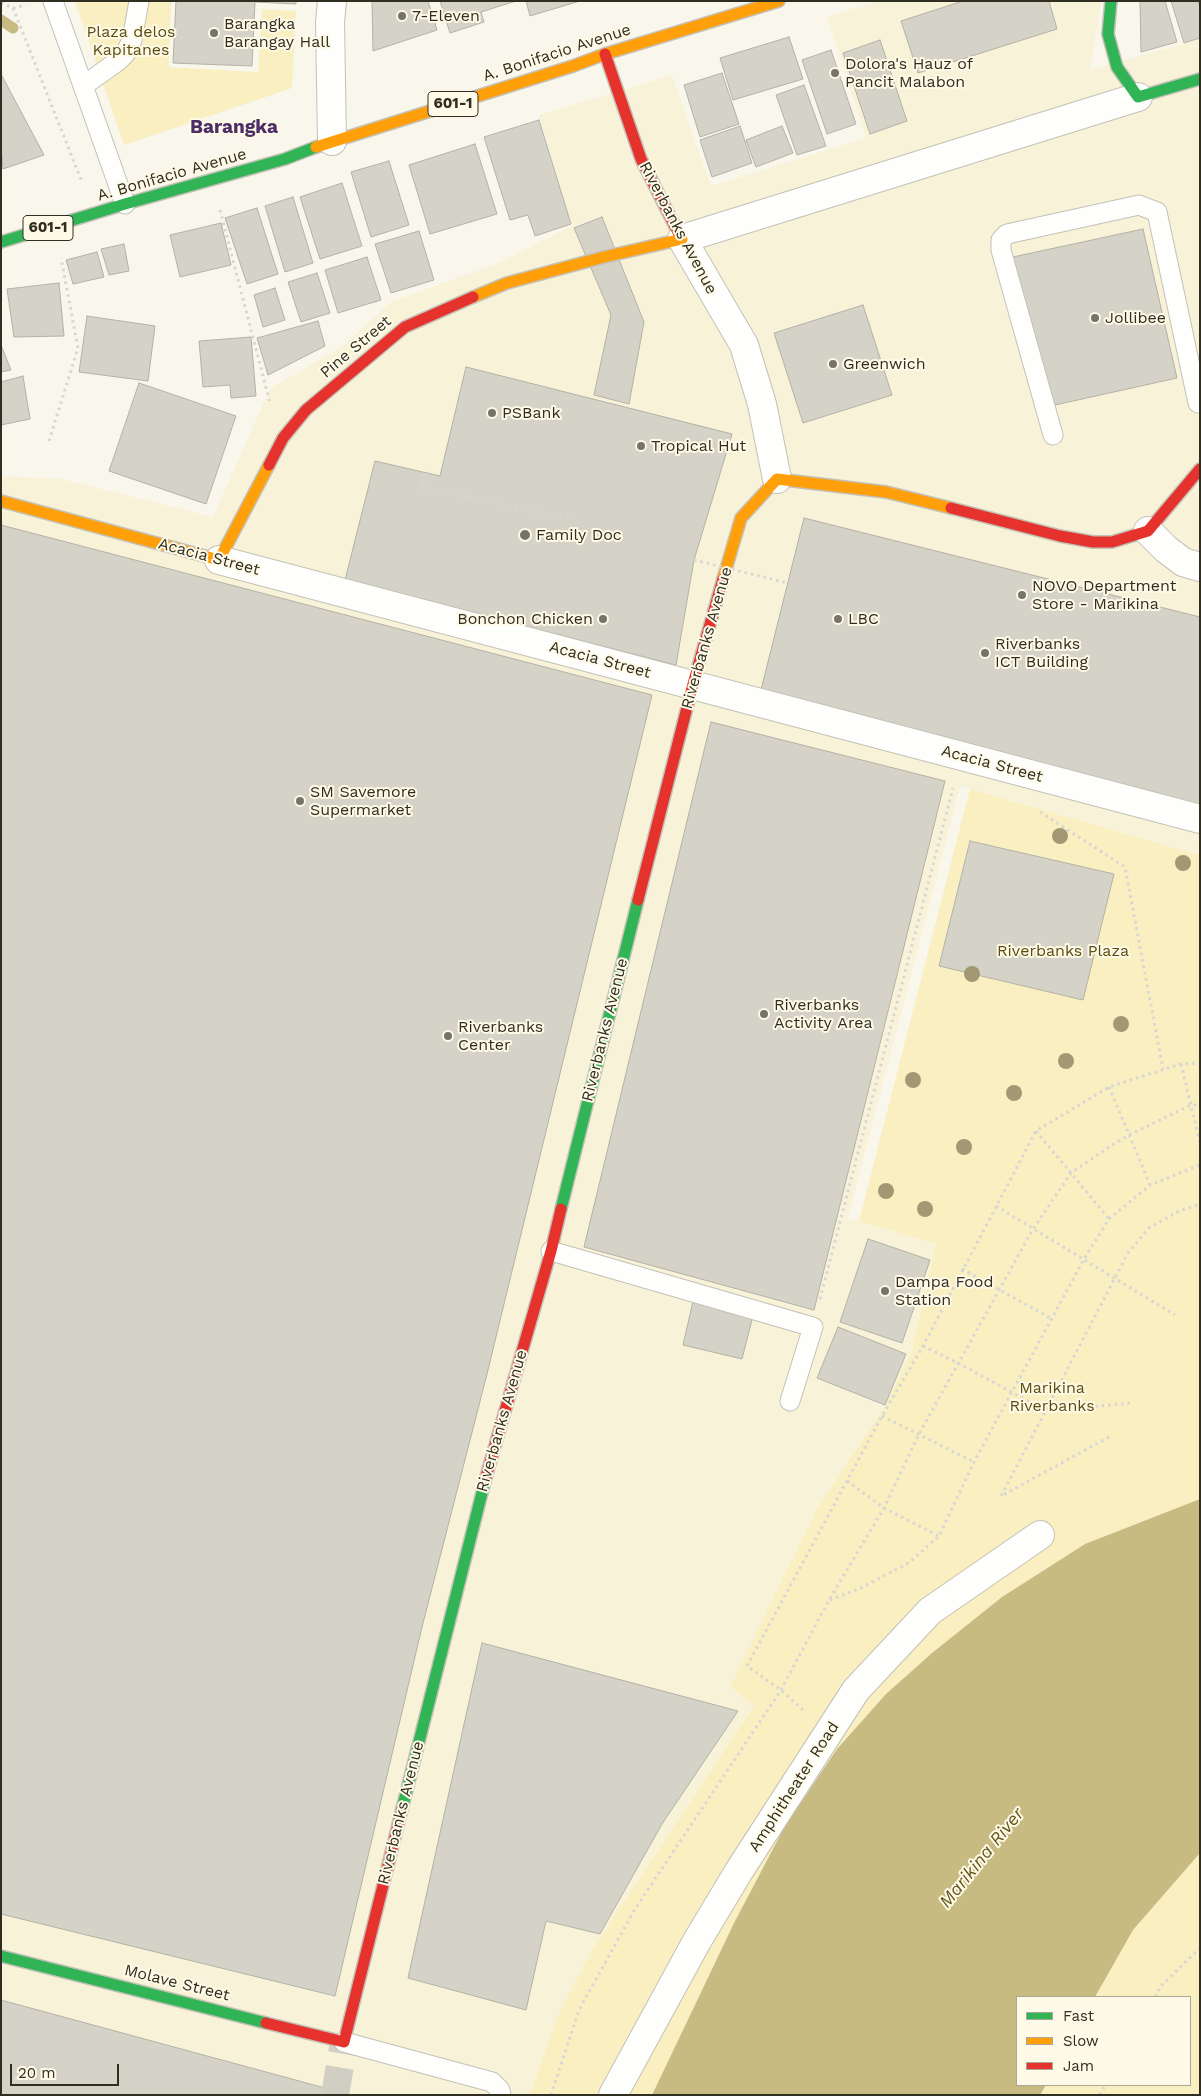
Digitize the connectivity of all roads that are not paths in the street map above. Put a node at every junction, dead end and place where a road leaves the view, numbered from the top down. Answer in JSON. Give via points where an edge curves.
{"nodes":[{"id":1,"x":53,"y":1,"type":"edge"},
{"id":2,"x":139,"y":1,"type":"edge"},
{"id":3,"x":332,"y":1,"type":"edge"},
{"id":4,"x":779,"y":1,"type":"edge"},
{"id":5,"x":1111,"y":1,"type":"edge"},
{"id":6,"x":605,"y":54,"type":"junction"},
{"id":7,"x":1200,"y":79,"type":"edge"},
{"id":8,"x":83,"y":86,"type":"junction"},
{"id":9,"x":1138,"y":97,"type":"junction"},
{"id":10,"x":332,"y":141,"type":"junction"},
{"id":11,"x":125,"y":204,"type":"junction"},
{"id":12,"x":682,"y":239,"type":"junction"},
{"id":13,"x":1,"y":242,"type":"edge"},
{"id":14,"x":1198,"y":403,"type":"dead end"},
{"id":15,"x":1053,"y":435,"type":"dead end"},
{"id":16,"x":1200,"y":469,"type":"edge"},
{"id":17,"x":777,"y":479,"type":"junction"},
{"id":18,"x":1,"y":501,"type":"edge"},
{"id":19,"x":1148,"y":531,"type":"junction"},
{"id":20,"x":219,"y":560,"type":"junction"},
{"id":21,"x":1200,"y":567,"type":"edge"},
{"id":22,"x":693,"y":684,"type":"junction"},
{"id":23,"x":1200,"y":819,"type":"edge"},
{"id":24,"x":551,"y":1251,"type":"junction"},
{"id":25,"x":790,"y":1400,"type":"dead end"},
{"id":26,"x":1040,"y":1535,"type":"dead end"},
{"id":27,"x":1,"y":1956,"type":"edge"},
{"id":28,"x":344,"y":2042,"type":"junction"},
{"id":29,"x":501,"y":2095,"type":"edge"},
{"id":30,"x":613,"y":2095,"type":"edge"}],
"edges":[{"from":1,"to":8,"type":"lane"},
{"from":2,"to":8,"type":"lane","via":[[132,40],[125,54]]},
{"from":3,"to":10,"type":"street"},
{"from":4,"to":6,"type":"street","name":"A. Bonifacio Avenue","number":"601-1"},
{"from":5,"to":9,"type":"street","via":[[1108,34],[1117,67]]},
{"from":6,"to":10,"type":"street","name":"A. Bonifacio Avenue","number":"601-1"},
{"from":6,"to":12,"type":"street","name":"Riverbanks Avenue","via":[[640,159]]},
{"from":7,"to":9,"type":"street"},
{"from":8,"to":11,"type":"lane"},
{"from":9,"to":12,"type":"street"},
{"from":10,"to":11,"type":"street","name":"A. Bonifacio Avenue","number":"601-1","via":[[285,159]]},
{"from":11,"to":13,"type":"street","name":"A. Bonifacio Avenue","number":"601-1"},
{"from":12,"to":17,"type":"street","name":"Riverbanks Avenue","via":[[744,345],[762,404]]},
{"from":12,"to":20,"type":"street","name":"Pine Street","via":[[507,283],[405,327],[306,410],[280,443]]},
{"from":14,"to":15,"type":"lane","via":[[1157,212],[1139,205],[1016,232],[1001,240],[1001,250]]},
{"from":16,"to":19,"type":"street"},
{"from":17,"to":19,"type":"street","via":[[886,492],[1093,542],[1112,542]]},
{"from":17,"to":22,"type":"street","name":"Riverbanks Avenue","via":[[741,518]]},
{"from":18,"to":20,"type":"street","name":"Acacia Street"},
{"from":19,"to":21,"type":"street","via":[[1183,562]]},
{"from":20,"to":22,"type":"street","name":"Acacia Street"},
{"from":22,"to":23,"type":"street","name":"Acacia Street"},
{"from":22,"to":24,"type":"street","name":"Riverbanks Avenue"},
{"from":24,"to":25,"type":"lane","via":[[813,1327]]},
{"from":24,"to":28,"type":"street","name":"Riverbanks Avenue","via":[[477,1508]]},
{"from":26,"to":30,"type":"street","name":"Amphitheater Road","via":[[930,1611],[856,1690],[697,1941]]},
{"from":27,"to":28,"type":"street","name":"Molave Street"},
{"from":28,"to":29,"type":"lane","via":[[492,2082]]}]}
